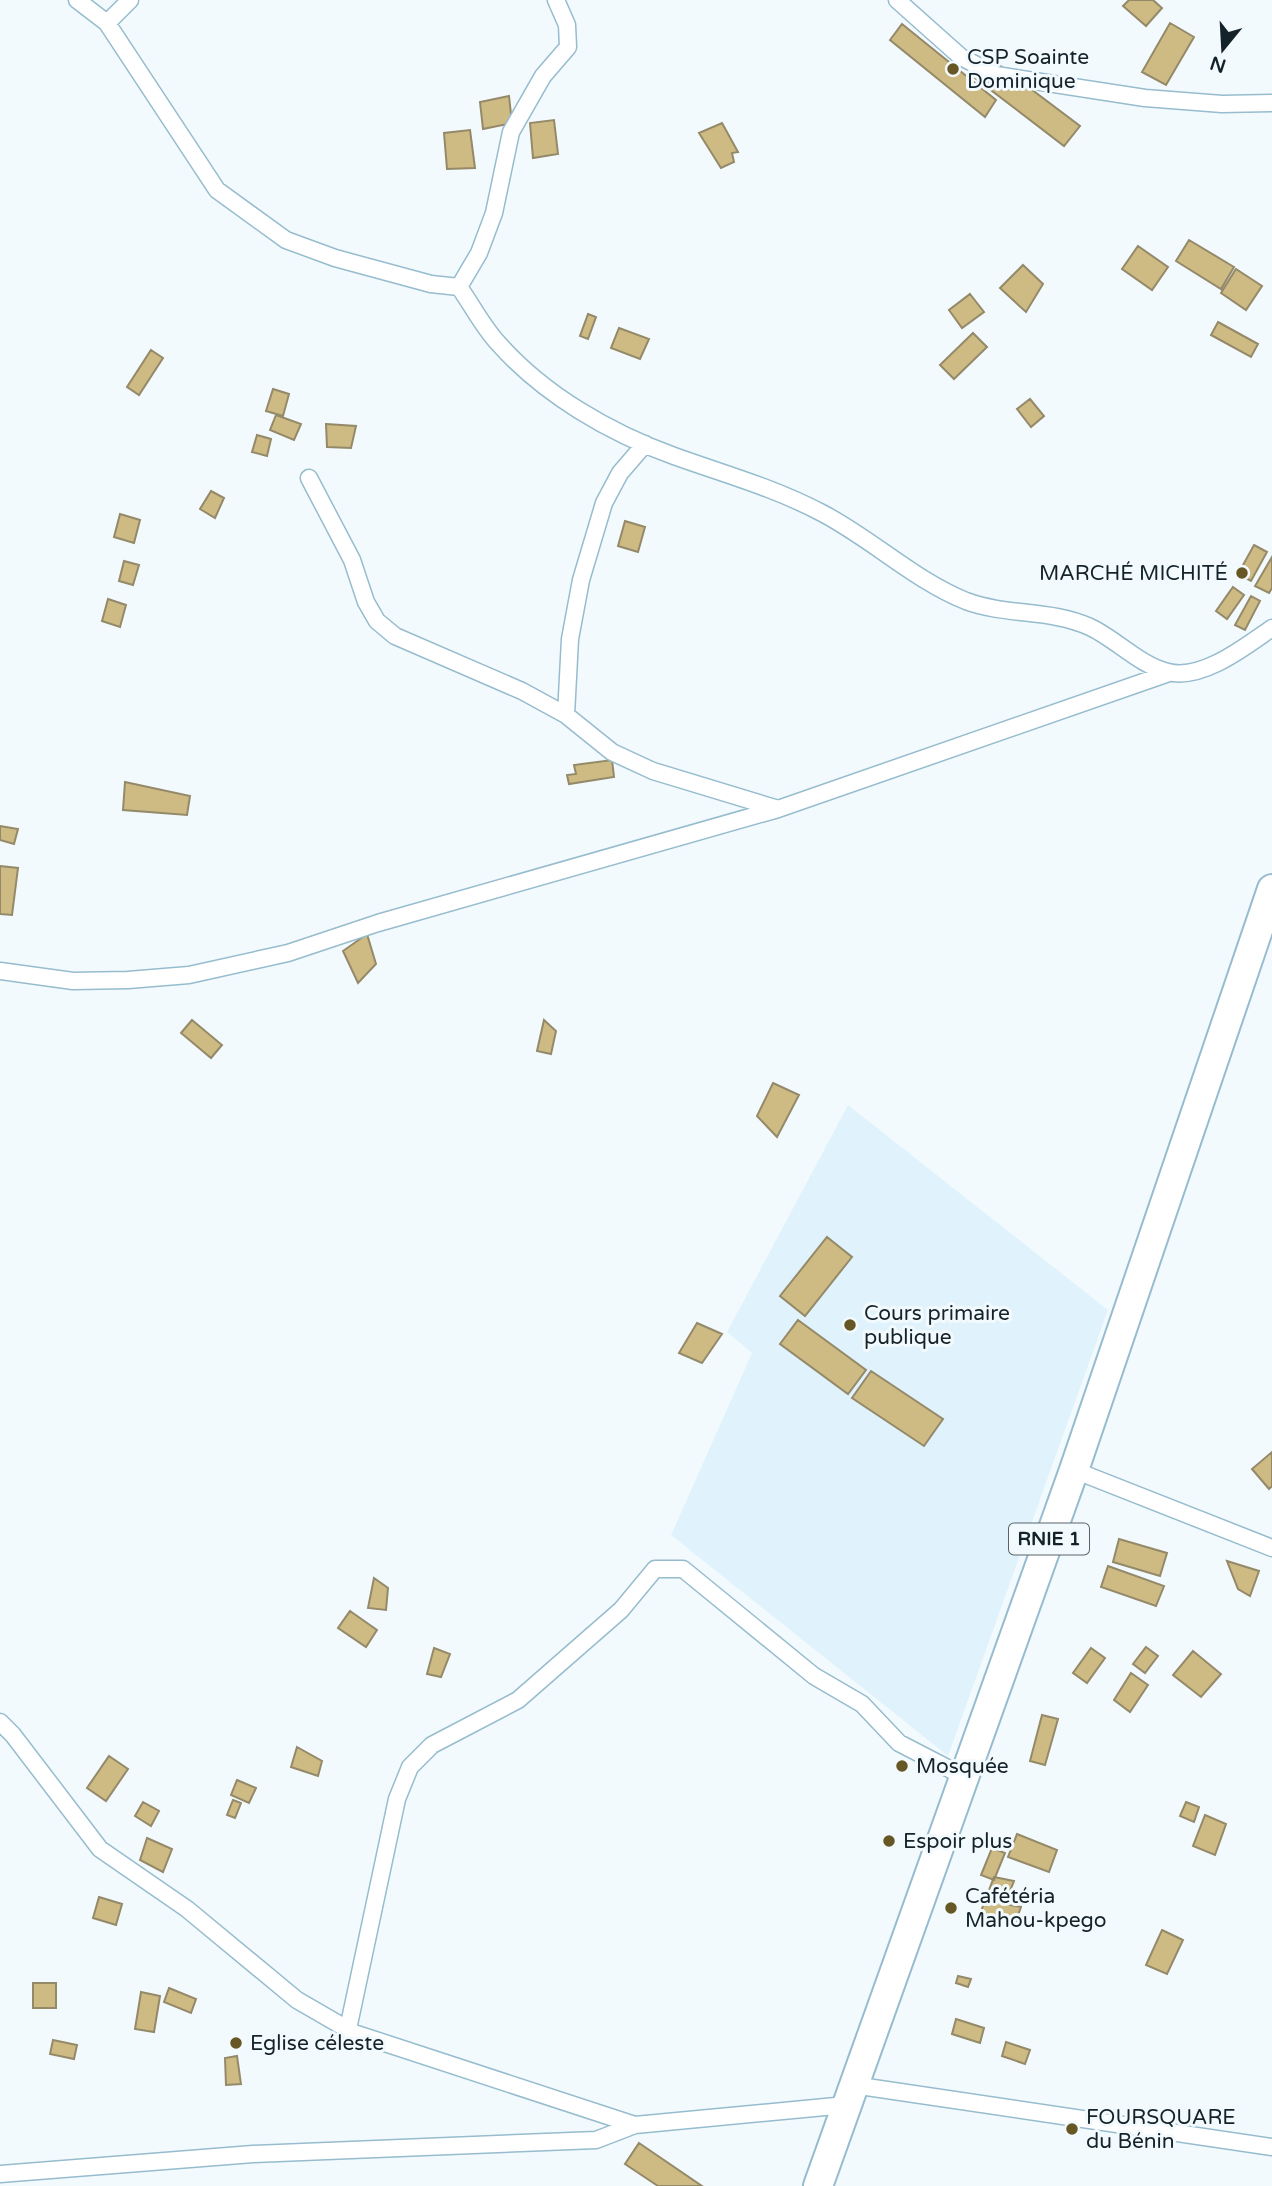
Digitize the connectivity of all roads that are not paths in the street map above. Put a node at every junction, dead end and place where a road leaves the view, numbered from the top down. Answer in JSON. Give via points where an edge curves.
{"nodes":[{"id":1,"x":76,"y":0,"type":"edge"},
{"id":2,"x":130,"y":0,"type":"edge"},
{"id":3,"x":556,"y":0,"type":"edge"},
{"id":4,"x":897,"y":0,"type":"edge"},
{"id":5,"x":107,"y":23,"type":"junction"},
{"id":6,"x":1272,"y":103,"type":"edge"},
{"id":7,"x":459,"y":287,"type":"junction"},
{"id":8,"x":645,"y":444,"type":"junction"},
{"id":9,"x":309,"y":478,"type":"dead end"},
{"id":10,"x":1272,"y":628,"type":"edge"},
{"id":11,"x":1168,"y":673,"type":"junction"},
{"id":12,"x":566,"y":715,"type":"junction"},
{"id":13,"x":778,"y":809,"type":"junction"},
{"id":14,"x":1272,"y":889,"type":"edge"},
{"id":15,"x":0,"y":971,"type":"edge"},
{"id":16,"x":1074,"y":1470,"type":"junction"},
{"id":17,"x":1272,"y":1548,"type":"edge"},
{"id":18,"x":0,"y":1722,"type":"edge"},
{"id":19,"x":963,"y":1776,"type":"junction"},
{"id":20,"x":348,"y":2029,"type":"junction"},
{"id":21,"x":849,"y":2095,"type":"junction"},
{"id":22,"x":635,"y":2126,"type":"junction"},
{"id":23,"x":1272,"y":2147,"type":"edge"},
{"id":24,"x":0,"y":2174,"type":"edge"},
{"id":25,"x":818,"y":2186,"type":"edge"}],
"edges":[{"from":1,"to":5,"type":"street"},
{"from":2,"to":5,"type":"street"},
{"from":3,"to":7,"type":"street","via":[[568,25],[568,47],[543,76],[511,132],[494,213],[479,253]]},
{"from":4,"to":6,"type":"street","via":[[961,57],[996,75],[1145,99]]},
{"from":5,"to":7,"type":"street","via":[[217,190],[286,240],[335,258]]},
{"from":7,"to":8,"type":"street","via":[[498,343],[542,385],[616,432]]},
{"from":8,"to":11,"type":"street","via":[[749,480],[823,513],[952,595],[989,608],[1090,627]]},
{"from":8,"to":12,"type":"street","via":[[620,473],[604,503],[581,580],[570,639]]},
{"from":9,"to":12,"type":"street","via":[[352,560],[377,621],[395,636],[523,691]]},
{"from":10,"to":11,"type":"street","via":[[1224,661]]},
{"from":11,"to":13,"type":"street"},
{"from":12,"to":13,"type":"street","via":[[612,752],[653,771]]},
{"from":13,"to":15,"type":"street","via":[[288,953],[189,975],[73,981]]},
{"from":14,"to":16,"type":"highway","number":"RNIE 1"},
{"from":16,"to":17,"type":"street"},
{"from":16,"to":19,"type":"highway","number":"RNIE 1"},
{"from":18,"to":20,"type":"street","via":[[100,1849],[187,1909],[297,2000]]},
{"from":19,"to":20,"type":"street","via":[[905,1747],[862,1704],[814,1676],[683,1569],[655,1569],[621,1611],[518,1700],[432,1745],[410,1767],[397,1799]]},
{"from":19,"to":21,"type":"highway","number":"RNIE 1"},
{"from":20,"to":22,"type":"street"},
{"from":21,"to":22,"type":"street"},
{"from":21,"to":23,"type":"street"},
{"from":21,"to":25,"type":"highway","number":"RNIE 1"},
{"from":22,"to":24,"type":"street","via":[[596,2140],[253,2154]]}]}
